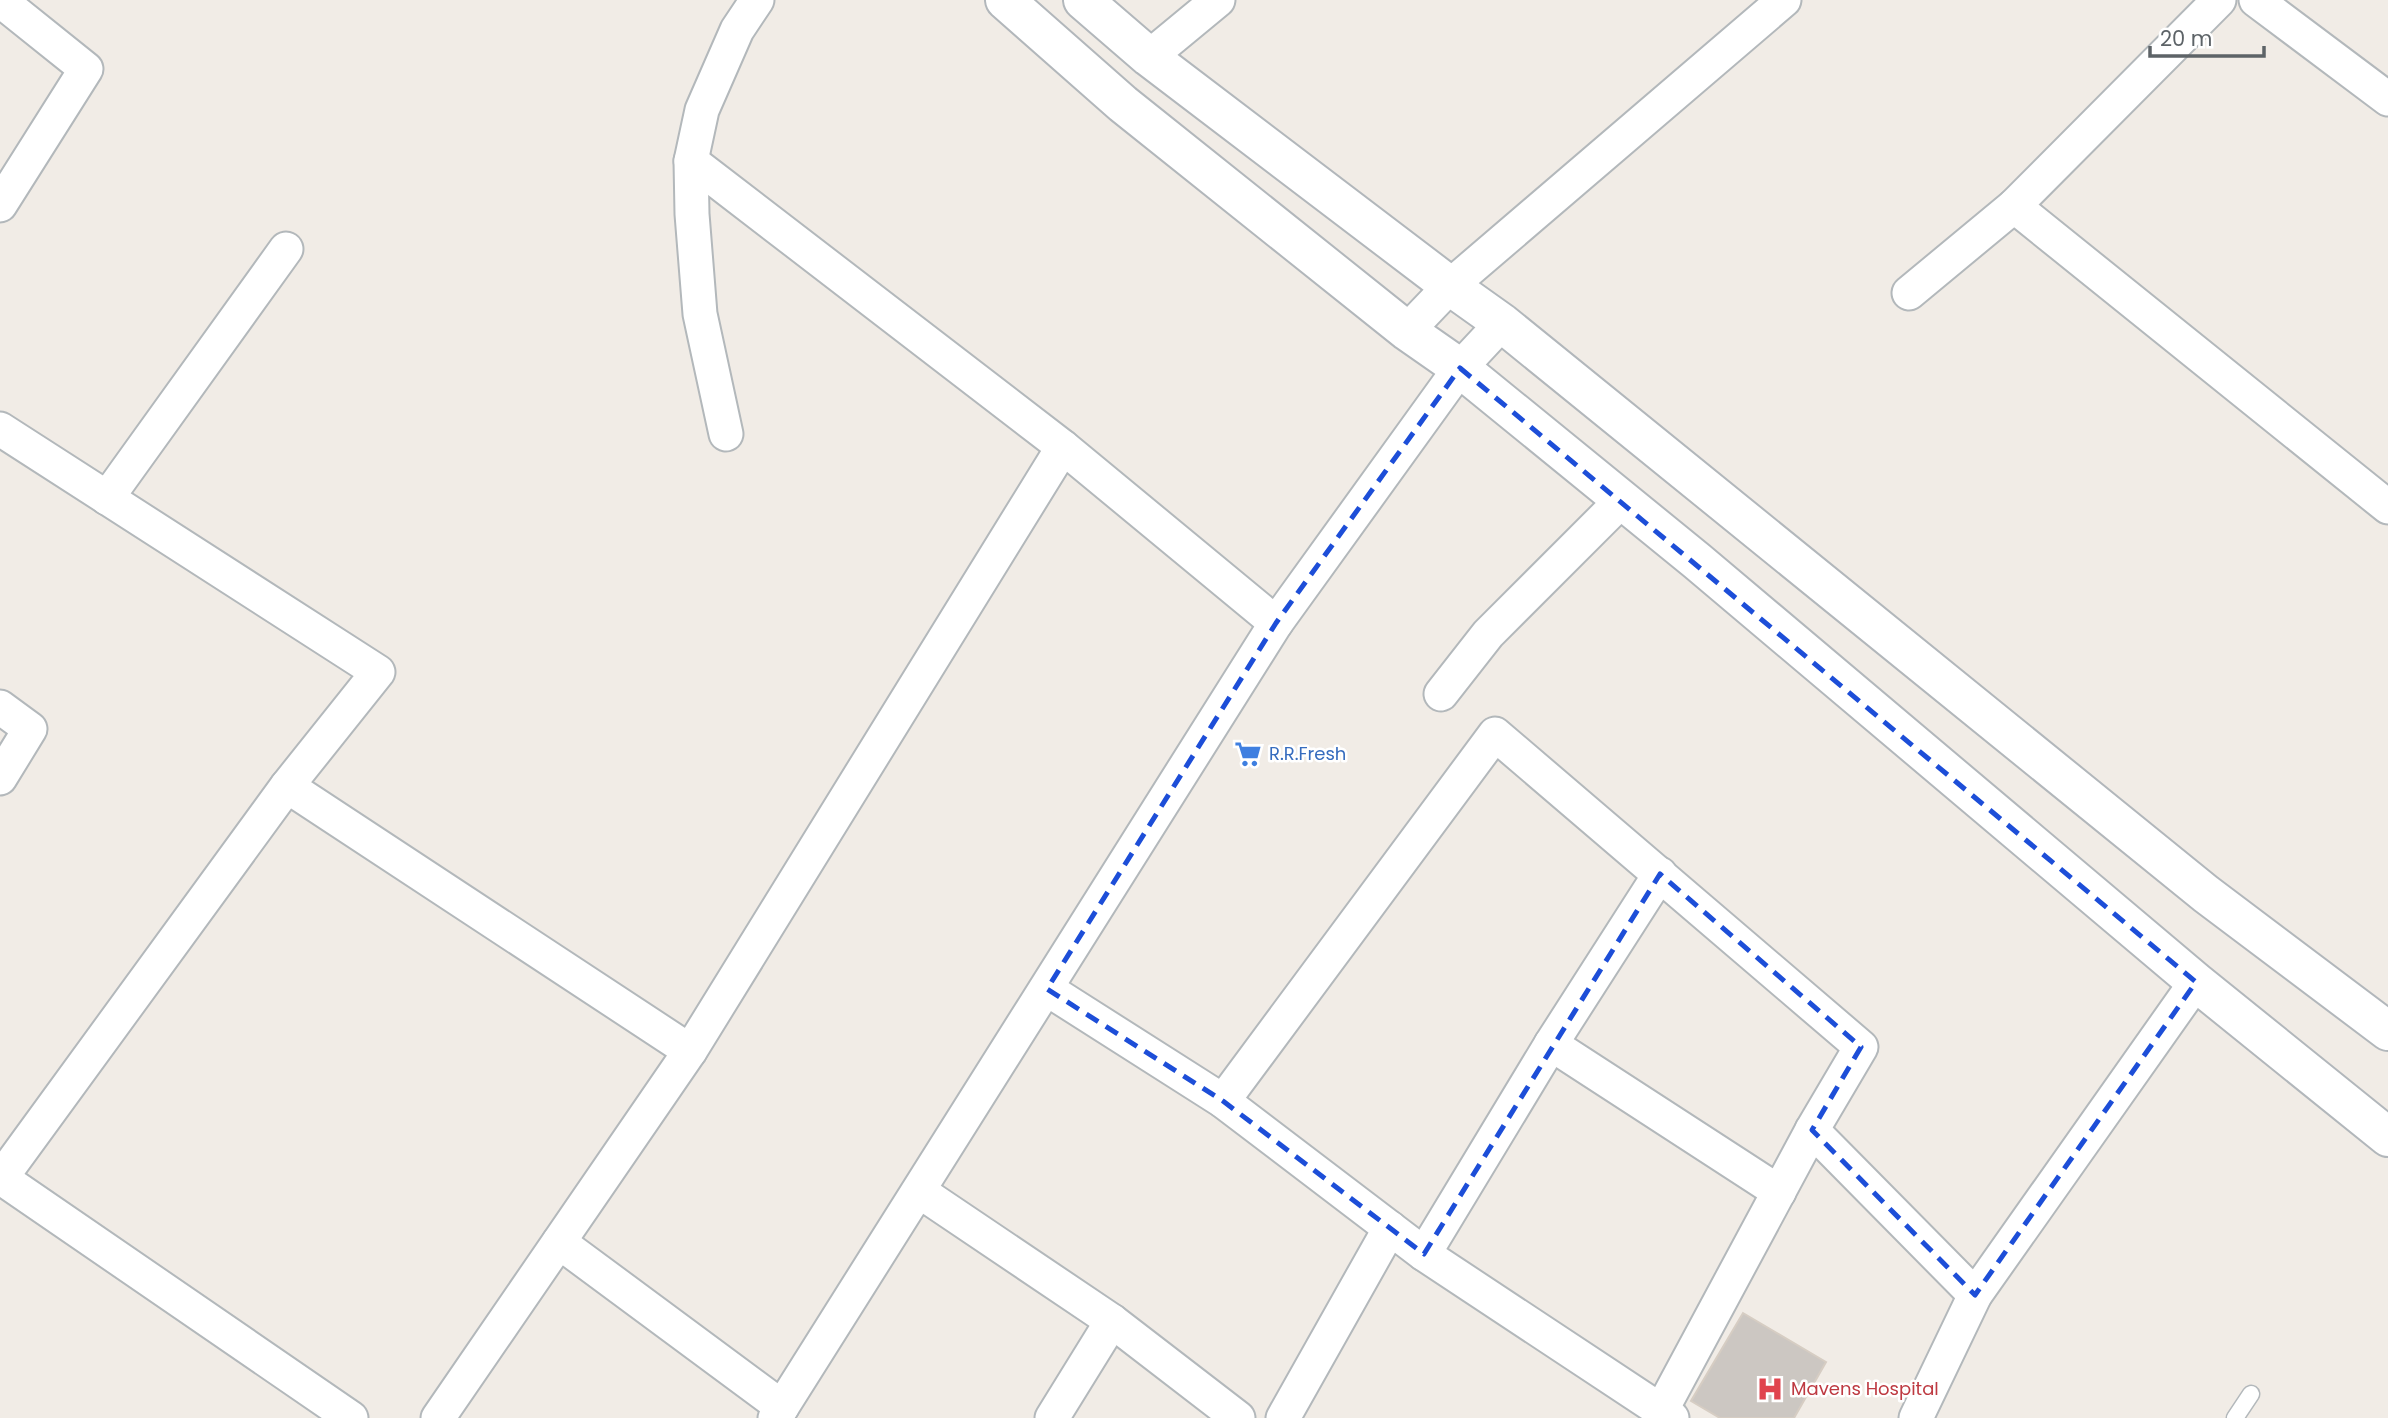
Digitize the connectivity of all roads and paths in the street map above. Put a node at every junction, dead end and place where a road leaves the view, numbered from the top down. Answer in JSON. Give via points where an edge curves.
{"nodes":[{"id":1,"x":0,"y":0,"type":"edge"},
{"id":2,"x":757,"y":0,"type":"edge"},
{"id":3,"x":1005,"y":0,"type":"edge"},
{"id":4,"x":1083,"y":0,"type":"edge"},
{"id":5,"x":1218,"y":0,"type":"edge"},
{"id":6,"x":1784,"y":0,"type":"edge"},
{"id":7,"x":2219,"y":0,"type":"edge"},
{"id":8,"x":2256,"y":0,"type":"edge"},
{"id":9,"x":1149,"y":57,"type":"junction"},
{"id":10,"x":2388,"y":99,"type":"edge"},
{"id":11,"x":691,"y":161,"type":"junction"},
{"id":12,"x":0,"y":205,"type":"edge"},
{"id":13,"x":2014,"y":206,"type":"junction"},
{"id":14,"x":286,"y":249,"type":"dead end"},
{"id":15,"x":1450,"y":286,"type":"junction"},
{"id":16,"x":1909,"y":293,"type":"dead end"},
{"id":17,"x":1502,"y":323,"type":"junction"},
{"id":18,"x":1407,"y":331,"type":"junction"},
{"id":19,"x":1460,"y":368,"type":"junction"},
{"id":20,"x":0,"y":429,"type":"edge"},
{"id":21,"x":726,"y":434,"type":"dead end"},
{"id":22,"x":1063,"y":447,"type":"junction"},
{"id":23,"x":107,"y":498,"type":"junction"},
{"id":24,"x":1622,"y":500,"type":"junction"},
{"id":25,"x":2388,"y":507,"type":"edge"},
{"id":26,"x":1276,"y":623,"type":"junction"},
{"id":27,"x":1441,"y":694,"type":"dead end"},
{"id":28,"x":0,"y":707,"type":"edge"},
{"id":29,"x":0,"y":778,"type":"edge"},
{"id":30,"x":288,"y":786,"type":"junction"},
{"id":31,"x":1660,"y":874,"type":"junction"},
{"id":32,"x":2196,"y":982,"type":"junction"},
{"id":33,"x":1047,"y":989,"type":"junction"},
{"id":34,"x":2388,"y":1031,"type":"edge"},
{"id":35,"x":1551,"y":1044,"type":"junction"},
{"id":36,"x":690,"y":1051,"type":"junction"},
{"id":37,"x":1223,"y":1101,"type":"junction"},
{"id":38,"x":1812,"y":1130,"type":"junction"},
{"id":39,"x":2388,"y":1137,"type":"edge"},
{"id":40,"x":1,"y":1178,"type":"edge"},
{"id":41,"x":919,"y":1191,"type":"junction"},
{"id":42,"x":1779,"y":1192,"type":"junction"},
{"id":43,"x":1390,"y":1228,"type":"junction"},
{"id":44,"x":559,"y":1242,"type":"junction"},
{"id":45,"x":1424,"y":1254,"type":"junction"},
{"id":46,"x":1975,"y":1295,"type":"junction"},
{"id":47,"x":1112,"y":1321,"type":"junction"},
{"id":48,"x":2251,"y":1394,"type":"dead end"},
{"id":49,"x":779,"y":1413,"type":"edge"},
{"id":50,"x":1667,"y":1414,"type":"edge"},
{"id":51,"x":351,"y":1418,"type":"edge"},
{"id":52,"x":438,"y":1418,"type":"edge"},
{"id":53,"x":1052,"y":1418,"type":"edge"},
{"id":54,"x":1238,"y":1418,"type":"edge"},
{"id":55,"x":1283,"y":1418,"type":"edge"},
{"id":56,"x":1916,"y":1418,"type":"edge"},
{"id":57,"x":2235,"y":1418,"type":"edge"}],
"edges":[{"from":1,"to":12,"type":"street","via":[[86,69]]},
{"from":2,"to":11,"type":"street","via":[[737,30],[702,110]]},
{"from":3,"to":18,"type":"street","via":[[1123,104]]},
{"from":4,"to":9,"type":"street"},
{"from":5,"to":9,"type":"street"},
{"from":6,"to":15,"type":"street"},
{"from":7,"to":13,"type":"street"},
{"from":8,"to":10,"type":"street"},
{"from":9,"to":15,"type":"street"},
{"from":11,"to":21,"type":"street","via":[[700,314]]},
{"from":11,"to":22,"type":"street"},
{"from":13,"to":16,"type":"street"},
{"from":13,"to":25,"type":"street"},
{"from":14,"to":23,"type":"street"},
{"from":15,"to":17,"type":"street"},
{"from":15,"to":18,"type":"street"},
{"from":17,"to":19,"type":"street"},
{"from":17,"to":34,"type":"street","via":[[2206,894]]},
{"from":18,"to":19,"type":"street"},
{"from":19,"to":24,"type":"street"},
{"from":19,"to":26,"type":"street"},
{"from":20,"to":23,"type":"street"},
{"from":22,"to":26,"type":"street"},
{"from":22,"to":36,"type":"street"},
{"from":23,"to":30,"type":"street","via":[[378,672]]},
{"from":24,"to":27,"type":"street","via":[[1488,634]]},
{"from":24,"to":32,"type":"street"},
{"from":26,"to":33,"type":"street"},
{"from":28,"to":29,"type":"street","via":[[30,729]]},
{"from":30,"to":36,"type":"street"},
{"from":30,"to":40,"type":"street"},
{"from":31,"to":35,"type":"street"},
{"from":31,"to":37,"type":"street","via":[[1495,734]]},
{"from":31,"to":38,"type":"street","via":[[1861,1047]]},
{"from":32,"to":39,"type":"street"},
{"from":32,"to":46,"type":"street"},
{"from":33,"to":37,"type":"street"},
{"from":33,"to":41,"type":"street"},
{"from":35,"to":42,"type":"street"},
{"from":35,"to":45,"type":"street"},
{"from":36,"to":44,"type":"street"},
{"from":37,"to":43,"type":"street"},
{"from":38,"to":42,"type":"street"},
{"from":38,"to":46,"type":"street"},
{"from":40,"to":51,"type":"street"},
{"from":41,"to":47,"type":"street"},
{"from":41,"to":49,"type":"street"},
{"from":42,"to":50,"type":"street"},
{"from":43,"to":45,"type":"street"},
{"from":43,"to":55,"type":"street"},
{"from":44,"to":49,"type":"street"},
{"from":44,"to":52,"type":"street"},
{"from":45,"to":50,"type":"street"},
{"from":46,"to":56,"type":"street"},
{"from":47,"to":53,"type":"street"},
{"from":47,"to":54,"type":"street"},
{"from":48,"to":57,"type":"lane"}]}
